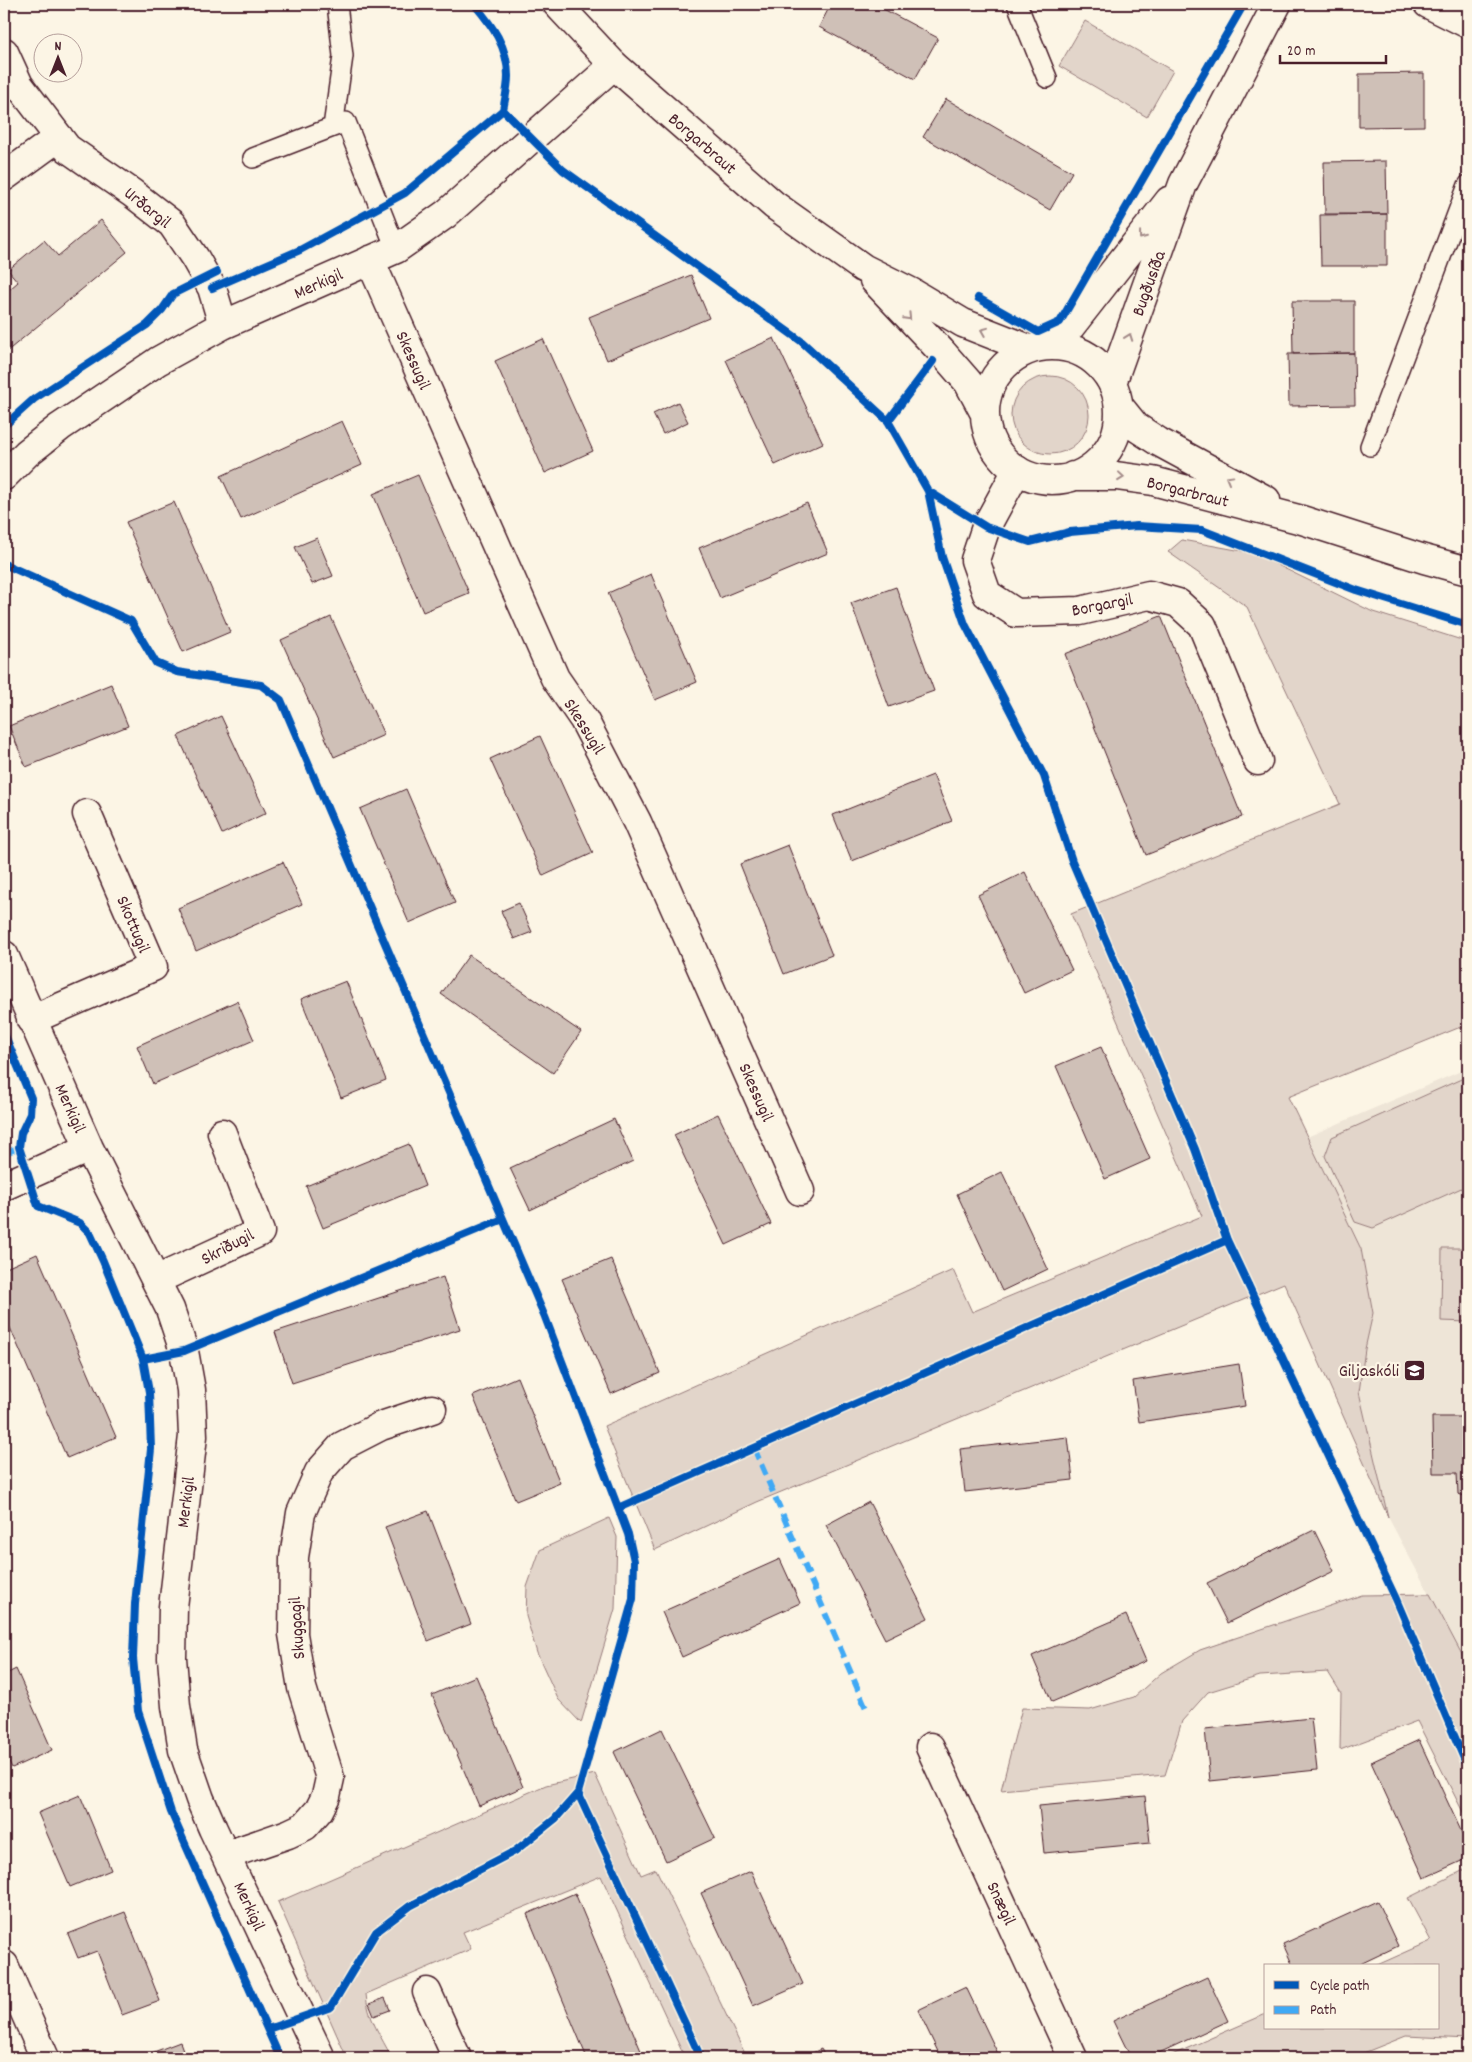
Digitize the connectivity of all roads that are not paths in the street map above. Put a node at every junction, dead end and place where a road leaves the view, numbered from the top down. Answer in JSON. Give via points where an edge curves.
{"nodes":[{"id":1,"x":337,"y":4,"type":"edge"},
{"id":2,"x":557,"y":4,"type":"edge"},
{"id":3,"x":1017,"y":4,"type":"edge"},
{"id":4,"x":1277,"y":4,"type":"edge"},
{"id":5,"x":1428,"y":4,"type":"edge"},
{"id":6,"x":1468,"y":24,"type":"edge"},
{"id":7,"x":4,"y":52,"type":"edge"},
{"id":8,"x":614,"y":65,"type":"junction"},
{"id":9,"x":1047,"y":78,"type":"dead end"},
{"id":10,"x":332,"y":127,"type":"junction"},
{"id":11,"x":59,"y":137,"type":"junction"},
{"id":12,"x":253,"y":158,"type":"dead end"},
{"id":13,"x":4,"y":178,"type":"edge"},
{"id":14,"x":1183,"y":184,"type":"junction"},
{"id":15,"x":1468,"y":185,"type":"edge"},
{"id":16,"x":396,"y":249,"type":"junction"},
{"id":17,"x":370,"y":260,"type":"junction"},
{"id":18,"x":863,"y":268,"type":"junction"},
{"id":19,"x":224,"y":325,"type":"junction"},
{"id":20,"x":1039,"y":347,"type":"junction"},
{"id":21,"x":1116,"y":394,"type":"junction"},
{"id":22,"x":984,"y":412,"type":"junction"},
{"id":23,"x":1370,"y":446,"type":"dead end"},
{"id":24,"x":1017,"y":470,"type":"junction"},
{"id":25,"x":4,"y":476,"type":"edge"},
{"id":26,"x":1073,"y":476,"type":"junction"},
{"id":27,"x":1302,"y":520,"type":"junction"},
{"id":28,"x":1468,"y":571,"type":"edge"},
{"id":29,"x":1258,"y":761,"type":"dead end"},
{"id":30,"x":87,"y":814,"type":"dead end"},
{"id":31,"x":4,"y":955,"type":"edge"},
{"id":32,"x":31,"y":1020,"type":"junction"},
{"id":33,"x":222,"y":1133,"type":"dead end"},
{"id":34,"x":89,"y":1148,"type":"junction"},
{"id":35,"x":4,"y":1186,"type":"edge"},
{"id":36,"x":800,"y":1192,"type":"dead end"},
{"id":37,"x":156,"y":1280,"type":"junction"},
{"id":38,"x":432,"y":1409,"type":"dead end"},
{"id":39,"x":930,"y":1747,"type":"dead end"},
{"id":40,"x":227,"y":1856,"type":"junction"},
{"id":41,"x":4,"y":1965,"type":"edge"},
{"id":42,"x":427,"y":1992,"type":"dead end"},
{"id":43,"x":45,"y":2058,"type":"edge"},
{"id":44,"x":321,"y":2058,"type":"edge"},
{"id":45,"x":457,"y":2058,"type":"edge"},
{"id":46,"x":1073,"y":2058,"type":"edge"}],
"edges":[{"from":1,"to":10,"type":"lane","via":[[343,56]]},
{"from":2,"to":8,"type":"street","name":"Borgarbraut"},
{"from":3,"to":9,"type":"lane"},
{"from":4,"to":14,"type":"street","name":"Bugðusíða"},
{"from":5,"to":6,"type":"street"},
{"from":7,"to":11,"type":"street","name":"Urðargil","via":[[20,85]]},
{"from":8,"to":16,"type":"street","name":"Merkigil","via":[[446,214]]},
{"from":8,"to":18,"type":"street","name":"Borgarbraut","via":[[774,205]]},
{"from":10,"to":12,"type":"lane"},
{"from":10,"to":16,"type":"lane","via":[[346,122]]},
{"from":11,"to":13,"type":"street"},
{"from":11,"to":19,"type":"street","name":"Urðargil","via":[[67,148],[172,224],[212,288]]},
{"from":14,"to":20,"type":"street","name":"Bugðusíða","one_way":true,"via":[[1071,326]]},
{"from":21,"to":14,"type":"street","name":"Bugðusíða","one_way":true},
{"from":15,"to":23,"type":"lane"},
{"from":16,"to":17,"type":"street","name":"Merkigil"},
{"from":17,"to":19,"type":"street","name":"Merkigil"},
{"from":17,"to":36,"type":"street","name":"Skessugil","via":[[555,678],[584,720],[637,822]]},
{"from":20,"to":18,"type":"street","name":"Borgarbraut","one_way":true,"via":[[963,323]]},
{"from":18,"to":22,"type":"street","name":"Borgarbraut","one_way":true,"via":[[968,382]]},
{"from":19,"to":25,"type":"street","name":"Merkigil","via":[[158,361],[60,426]]},
{"from":20,"to":21,"type":"street","via":[[1068,348],[1086,355],[1101,367]]},
{"from":20,"to":22,"type":"street","via":[[1011,359],[997,374],[988,392]]},
{"from":21,"to":26,"type":"street","via":[[1117,429],[1108,450],[1093,466]]},
{"from":27,"to":21,"type":"street","name":"Borgarbraut","one_way":true,"via":[[1159,442],[1136,426]]},
{"from":22,"to":24,"type":"street","via":[[988,434],[999,454]]},
{"from":24,"to":26,"type":"street","via":[[1034,478],[1054,480]]},
{"from":24,"to":29,"type":"street","name":"Borgargil","via":[[986,527],[975,560],[987,594],[1016,613],[1080,611],[1149,595],[1178,603],[1202,625]]},
{"from":26,"to":27,"type":"street","name":"Borgarbraut","one_way":true,"via":[[1153,480]]},
{"from":27,"to":28,"type":"street","name":"Borgarbraut"},
{"from":30,"to":32,"type":"street","name":"Skottugil","via":[[152,966]]},
{"from":31,"to":32,"type":"street","name":"Merkigil"},
{"from":32,"to":34,"type":"street","name":"Merkigil"},
{"from":33,"to":37,"type":"street","name":"Skriðugil","via":[[260,1232]]},
{"from":34,"to":35,"type":"street"},
{"from":34,"to":37,"type":"street","name":"Merkigil"},
{"from":37,"to":40,"type":"street","name":"Merkigil","via":[[184,1351],[191,1390],[193,1436],[173,1608],[172,1658],[176,1706],[183,1750],[200,1799]]},
{"from":38,"to":40,"type":"street","name":"Skuggagil","via":[[381,1426],[342,1446],[319,1472],[301,1513],[294,1557],[293,1634],[302,1688],[330,1778],[326,1796],[305,1826]]},
{"from":39,"to":46,"type":"street","name":"Snægil"},
{"from":40,"to":44,"type":"street","name":"Merkigil"},
{"from":41,"to":43,"type":"street"},
{"from":42,"to":45,"type":"street"}]}
